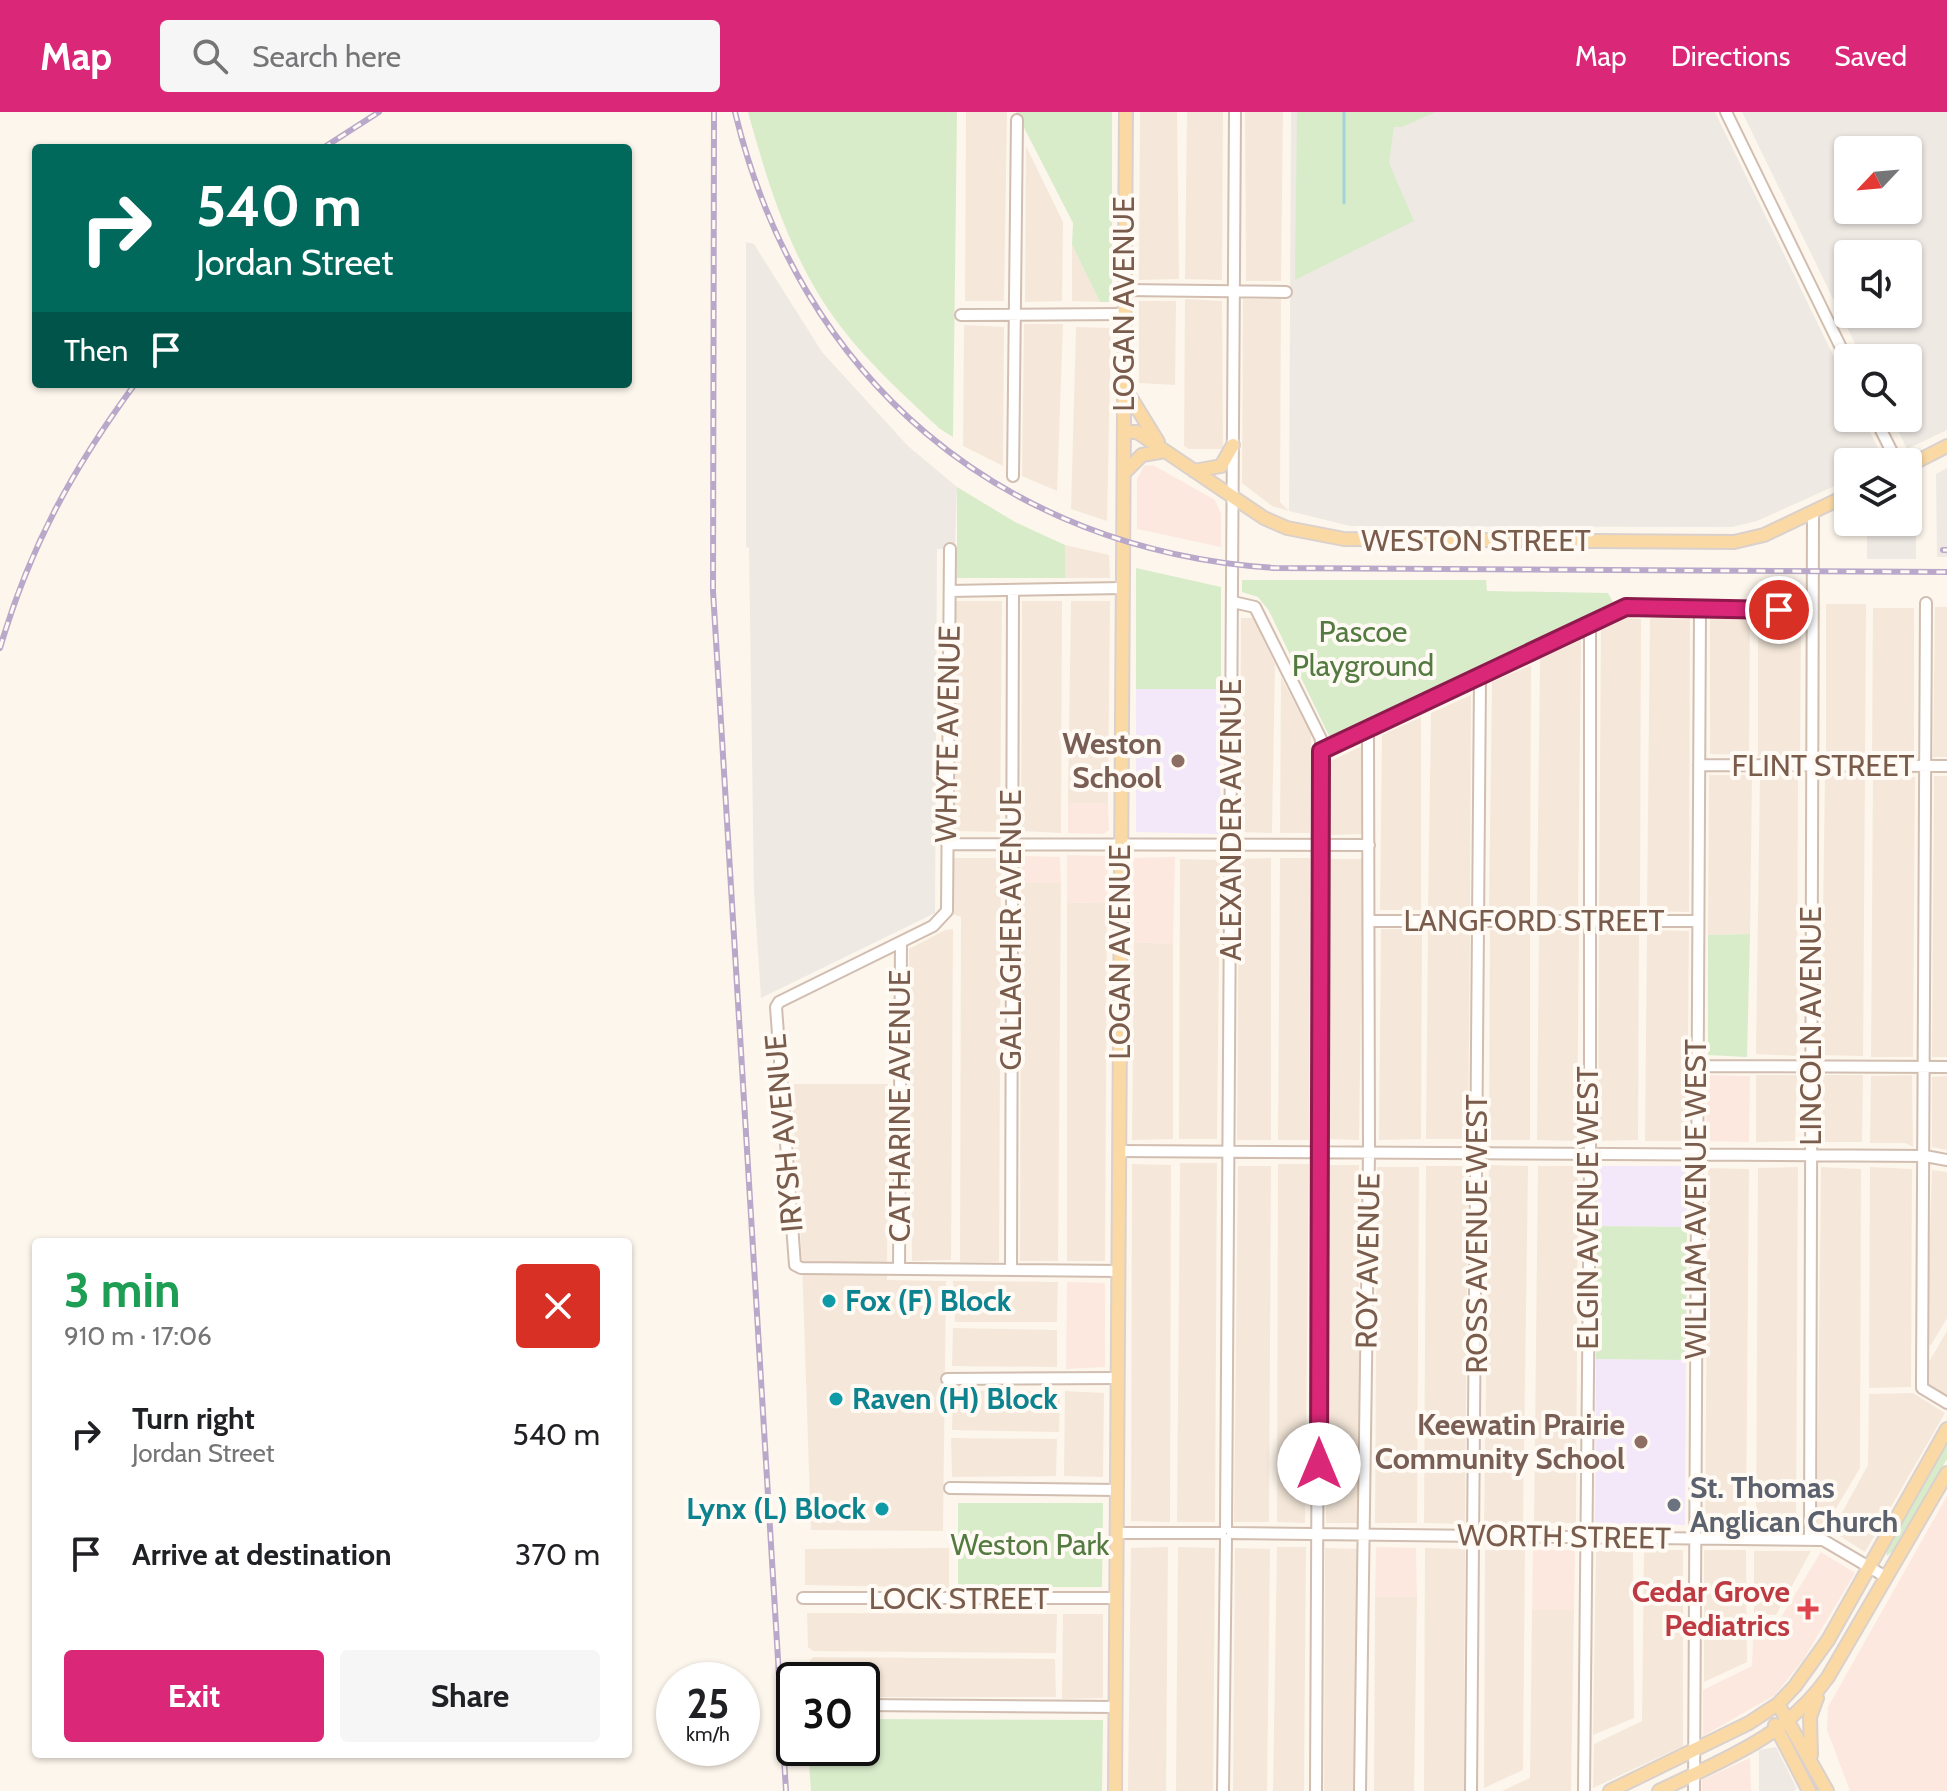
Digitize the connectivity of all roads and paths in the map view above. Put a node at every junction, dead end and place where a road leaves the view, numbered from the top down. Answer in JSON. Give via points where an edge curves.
{"nodes":[{"id":1,"x":1126,"y":112,"type":"edge"},
{"id":2,"x":1235,"y":112,"type":"edge"},
{"id":3,"x":1726,"y":112,"type":"edge"},
{"id":4,"x":1017,"y":120,"type":"dead end"},
{"id":5,"x":1125,"y":290,"type":"junction"},
{"id":6,"x":1233,"y":291,"type":"junction"},
{"id":7,"x":1286,"y":292,"type":"dead end"},
{"id":8,"x":1124,"y":314,"type":"junction"},
{"id":9,"x":961,"y":315,"type":"dead end"},
{"id":10,"x":1014,"y":315,"type":"junction"},
{"id":11,"x":1839,"y":344,"type":"edge"},
{"id":12,"x":1124,"y":387,"type":"junction"},
{"id":13,"x":1124,"y":432,"type":"junction"},
{"id":14,"x":1233,"y":445,"type":"junction"},
{"id":15,"x":1947,"y":446,"type":"edge"},
{"id":16,"x":1165,"y":451,"type":"junction"},
{"id":17,"x":1922,"y":459,"type":"edge"},
{"id":18,"x":1193,"y":471,"type":"junction"},
{"id":19,"x":1124,"y":473,"type":"junction"},
{"id":20,"x":1013,"y":476,"type":"dead end"},
{"id":21,"x":1233,"y":498,"type":"junction"},
{"id":22,"x":1834,"y":502,"type":"edge"},
{"id":23,"x":1813,"y":513,"type":"junction"},
{"id":24,"x":950,"y":549,"type":"dead end"},
{"id":25,"x":1123,"y":588,"type":"junction"},
{"id":26,"x":1013,"y":590,"type":"junction"},
{"id":27,"x":950,"y":591,"type":"junction"},
{"id":28,"x":1233,"y":602,"type":"junction"},
{"id":29,"x":1926,"y":603,"type":"dead end"},
{"id":30,"x":1700,"y":608,"type":"junction"},
{"id":31,"x":1813,"y":608,"type":"junction"},
{"id":32,"x":1590,"y":624,"type":"junction"},
{"id":33,"x":1480,"y":678,"type":"junction"},
{"id":34,"x":1368,"y":732,"type":"junction"},
{"id":35,"x":1321,"y":751,"type":"junction"},
{"id":36,"x":1699,"y":765,"type":"junction"},
{"id":37,"x":1811,"y":765,"type":"junction"},
{"id":38,"x":1925,"y":766,"type":"junction"},
{"id":39,"x":1947,"y":766,"type":"edge"},
{"id":40,"x":947,"y":844,"type":"junction"},
{"id":41,"x":1012,"y":844,"type":"junction"},
{"id":42,"x":1121,"y":844,"type":"junction"},
{"id":43,"x":1231,"y":844,"type":"junction"},
{"id":44,"x":1321,"y":844,"type":"junction"},
{"id":45,"x":1369,"y":845,"type":"junction"},
{"id":46,"x":1589,"y":920,"type":"junction"},
{"id":47,"x":1370,"y":921,"type":"junction"},
{"id":48,"x":1479,"y":921,"type":"junction"},
{"id":49,"x":1698,"y":921,"type":"junction"},
{"id":50,"x":901,"y":942,"type":"junction"},
{"id":51,"x":1811,"y":1065,"type":"junction"},
{"id":52,"x":1696,"y":1066,"type":"junction"},
{"id":53,"x":1922,"y":1067,"type":"junction"},
{"id":54,"x":1947,"y":1067,"type":"edge"},
{"id":55,"x":1119,"y":1151,"type":"junction"},
{"id":56,"x":1229,"y":1152,"type":"junction"},
{"id":57,"x":1319,"y":1152,"type":"junction"},
{"id":58,"x":1369,"y":1153,"type":"junction"},
{"id":59,"x":1477,"y":1153,"type":"junction"},
{"id":60,"x":1590,"y":1154,"type":"junction"},
{"id":61,"x":1695,"y":1155,"type":"junction"},
{"id":62,"x":1810,"y":1155,"type":"junction"},
{"id":63,"x":1920,"y":1156,"type":"junction"},
{"id":64,"x":1947,"y":1160,"type":"edge"},
{"id":65,"x":899,"y":1269,"type":"junction"},
{"id":66,"x":1011,"y":1270,"type":"junction"},
{"id":67,"x":1118,"y":1271,"type":"junction"},
{"id":68,"x":1117,"y":1378,"type":"junction"},
{"id":69,"x":947,"y":1379,"type":"dead end"},
{"id":70,"x":1947,"y":1403,"type":"edge"},
{"id":71,"x":1947,"y":1429,"type":"edge"},
{"id":72,"x":1947,"y":1473,"type":"edge"},
{"id":73,"x":950,"y":1488,"type":"dead end"},
{"id":74,"x":1117,"y":1490,"type":"junction"},
{"id":75,"x":1116,"y":1533,"type":"junction"},
{"id":76,"x":1226,"y":1533,"type":"junction"},
{"id":77,"x":1319,"y":1534,"type":"junction"},
{"id":78,"x":1366,"y":1535,"type":"junction"},
{"id":79,"x":1475,"y":1536,"type":"junction"},
{"id":80,"x":1585,"y":1537,"type":"junction"},
{"id":81,"x":1695,"y":1539,"type":"junction"},
{"id":82,"x":1810,"y":1540,"type":"junction"},
{"id":83,"x":1869,"y":1567,"type":"junction"},
{"id":84,"x":1886,"y":1577,"type":"junction"},
{"id":85,"x":803,"y":1598,"type":"dead end"},
{"id":86,"x":1116,"y":1598,"type":"junction"},
{"id":87,"x":1821,"y":1686,"type":"junction"},
{"id":88,"x":880,"y":1705,"type":"edge"},
{"id":89,"x":1115,"y":1707,"type":"junction"},
{"id":90,"x":1773,"y":1708,"type":"junction"},
{"id":91,"x":1790,"y":1722,"type":"junction"},
{"id":92,"x":1778,"y":1729,"type":"junction"},
{"id":93,"x":1693,"y":1751,"type":"junction"},
{"id":94,"x":1813,"y":1766,"type":"junction"},
{"id":95,"x":1694,"y":1774,"type":"junction"},
{"id":96,"x":1115,"y":1791,"type":"edge"},
{"id":97,"x":1223,"y":1791,"type":"edge"},
{"id":98,"x":1316,"y":1791,"type":"edge"},
{"id":99,"x":1360,"y":1791,"type":"edge"},
{"id":100,"x":1471,"y":1791,"type":"edge"},
{"id":101,"x":1584,"y":1791,"type":"edge"},
{"id":102,"x":1610,"y":1791,"type":"edge"},
{"id":103,"x":1659,"y":1791,"type":"edge"},
{"id":104,"x":1694,"y":1791,"type":"edge"},
{"id":105,"x":1809,"y":1791,"type":"edge"},
{"id":106,"x":1827,"y":1791,"type":"edge"}],
"edges":[{"from":1,"to":5,"type":"main road","name":"LOGAN AVENUE"},
{"from":2,"to":6,"type":"street","name":"ALEXANDER AVENUE"},
{"from":3,"to":11,"type":"street"},
{"from":4,"to":10,"type":"street"},
{"from":5,"to":6,"type":"street"},
{"from":5,"to":8,"type":"main road","name":"LOGAN AVENUE"},
{"from":6,"to":7,"type":"street"},
{"from":6,"to":14,"type":"street","name":"ALEXANDER AVENUE"},
{"from":8,"to":10,"type":"street"},
{"from":8,"to":12,"type":"main road","name":"LOGAN AVENUE"},
{"from":9,"to":10,"type":"street"},
{"from":10,"to":20,"type":"street"},
{"from":12,"to":13,"type":"main road","name":"LOGAN AVENUE"},
{"from":12,"to":16,"type":"main road"},
{"from":13,"to":16,"type":"main road","name":"WESTON STREET","via":[[1137,432]]},
{"from":13,"to":19,"type":"main road","name":"LOGAN AVENUE"},
{"from":14,"to":18,"type":"main road","via":[[1221,466]]},
{"from":14,"to":21,"type":"street","name":"ALEXANDER AVENUE"},
{"from":15,"to":17,"type":"main road"},
{"from":16,"to":18,"type":"main road","name":"WESTON STREET"},
{"from":16,"to":19,"type":"main road","via":[[1142,455]]},
{"from":18,"to":21,"type":"main road","name":"WESTON STREET"},
{"from":19,"to":25,"type":"main road","name":"LOGAN AVENUE"},
{"from":21,"to":23,"type":"main road","name":"WESTON STREET","via":[[1287,528],[1357,540],[1734,542]]},
{"from":21,"to":28,"type":"street","name":"ALEXANDER AVENUE"},
{"from":22,"to":23,"type":"main road","name":"WESTON STREET"},
{"from":23,"to":31,"type":"street","name":"LINCOLN AVENUE"},
{"from":24,"to":27,"type":"street","name":"WHYTE AVENUE"},
{"from":25,"to":26,"type":"street"},
{"from":25,"to":42,"type":"main road","name":"LOGAN AVENUE"},
{"from":26,"to":27,"type":"street"},
{"from":26,"to":41,"type":"street","name":"GALLAGHER AVENUE"},
{"from":27,"to":40,"type":"street","name":"WHYTE AVENUE"},
{"from":28,"to":35,"type":"street","via":[[1255,607],[1321,739]]},
{"from":28,"to":43,"type":"street","name":"ALEXANDER AVENUE"},
{"from":29,"to":38,"type":"street"},
{"from":30,"to":31,"type":"street"},
{"from":30,"to":32,"type":"street","via":[[1626,607]]},
{"from":30,"to":36,"type":"street","name":"WILLIAM AVENUE WEST"},
{"from":31,"to":37,"type":"street","name":"LINCOLN AVENUE"},
{"from":32,"to":33,"type":"street"},
{"from":32,"to":46,"type":"street","name":"ELGIN AVENUE WEST"},
{"from":33,"to":34,"type":"street"},
{"from":33,"to":48,"type":"street","name":"ROSS AVENUE WEST"},
{"from":34,"to":35,"type":"street"},
{"from":34,"to":45,"type":"street","name":"ROY AVENUE"},
{"from":35,"to":44,"type":"street"},
{"from":36,"to":37,"type":"street","name":"FLINT STREET"},
{"from":36,"to":49,"type":"street","name":"WILLIAM AVENUE WEST"},
{"from":37,"to":38,"type":"street","name":"FLINT STREET"},
{"from":37,"to":51,"type":"street","name":"LINCOLN AVENUE"},
{"from":38,"to":39,"type":"street","name":"FLINT STREET"},
{"from":38,"to":53,"type":"street"},
{"from":40,"to":41,"type":"street"},
{"from":40,"to":50,"type":"street","name":"WHYTE AVENUE","via":[[947,911]]},
{"from":41,"to":42,"type":"street"},
{"from":41,"to":66,"type":"street","name":"GALLAGHER AVENUE"},
{"from":42,"to":43,"type":"street"},
{"from":42,"to":55,"type":"main road","name":"LOGAN AVENUE"},
{"from":43,"to":44,"type":"street"},
{"from":43,"to":56,"type":"street","name":"ALEXANDER AVENUE"},
{"from":44,"to":45,"type":"street"},
{"from":44,"to":57,"type":"street"},
{"from":45,"to":47,"type":"street","name":"ROY AVENUE"},
{"from":46,"to":48,"type":"street","name":"LANGFORD STREET"},
{"from":46,"to":49,"type":"street","name":"LANGFORD STREET"},
{"from":46,"to":60,"type":"street","name":"ELGIN AVENUE WEST"},
{"from":47,"to":48,"type":"street","name":"LANGFORD STREET"},
{"from":47,"to":58,"type":"street","name":"ROY AVENUE"},
{"from":48,"to":59,"type":"street","name":"ROSS AVENUE WEST"},
{"from":49,"to":52,"type":"street","name":"WILLIAM AVENUE WEST"},
{"from":50,"to":65,"type":"street","name":"CATHARINE AVENUE"},
{"from":50,"to":65,"type":"street","name":"IRYSH AVENUE","via":[[779,1002],[775,1016],[795,1265]]},
{"from":51,"to":52,"type":"street"},
{"from":51,"to":53,"type":"street"},
{"from":51,"to":62,"type":"street","name":"LINCOLN AVENUE"},
{"from":52,"to":61,"type":"street","name":"WILLIAM AVENUE WEST"},
{"from":53,"to":54,"type":"street"},
{"from":53,"to":63,"type":"street"},
{"from":55,"to":56,"type":"street"},
{"from":55,"to":67,"type":"main road","name":"LOGAN AVENUE"},
{"from":56,"to":57,"type":"street"},
{"from":56,"to":76,"type":"street","name":"ALEXANDER AVENUE"},
{"from":57,"to":58,"type":"street"},
{"from":57,"to":77,"type":"street"},
{"from":58,"to":59,"type":"street"},
{"from":58,"to":78,"type":"street","name":"ROY AVENUE"},
{"from":59,"to":60,"type":"street"},
{"from":59,"to":79,"type":"street","name":"ROSS AVENUE WEST"},
{"from":60,"to":61,"type":"street"},
{"from":60,"to":80,"type":"street","name":"ELGIN AVENUE WEST"},
{"from":61,"to":62,"type":"street"},
{"from":61,"to":81,"type":"street","name":"WILLIAM AVENUE WEST"},
{"from":62,"to":63,"type":"street"},
{"from":62,"to":82,"type":"street","name":"LINCOLN AVENUE"},
{"from":63,"to":64,"type":"street"},
{"from":63,"to":70,"type":"street","via":[[1922,1388]]},
{"from":65,"to":66,"type":"street"},
{"from":66,"to":67,"type":"street"},
{"from":67,"to":68,"type":"main road","name":"LOGAN AVENUE"},
{"from":68,"to":69,"type":"street"},
{"from":68,"to":74,"type":"main road","name":"LOGAN AVENUE"},
{"from":71,"to":83,"type":"main road"},
{"from":72,"to":84,"type":"main road"},
{"from":73,"to":74,"type":"street"},
{"from":74,"to":75,"type":"main road","name":"LOGAN AVENUE"},
{"from":75,"to":76,"type":"street","name":"WORTH STREET"},
{"from":75,"to":86,"type":"main road","name":"LOGAN AVENUE"},
{"from":76,"to":77,"type":"street","name":"WORTH STREET"},
{"from":76,"to":97,"type":"street","name":"ALEXANDER AVENUE"},
{"from":77,"to":78,"type":"street","name":"WORTH STREET"},
{"from":77,"to":98,"type":"street"},
{"from":78,"to":79,"type":"street","name":"WORTH STREET"},
{"from":78,"to":99,"type":"street","name":"ROY AVENUE"},
{"from":79,"to":80,"type":"street","name":"WORTH STREET"},
{"from":79,"to":100,"type":"street","name":"ROSS AVENUE WEST"},
{"from":80,"to":81,"type":"street","name":"WORTH STREET"},
{"from":80,"to":101,"type":"street","name":"ELGIN AVENUE WEST"},
{"from":81,"to":82,"type":"street","name":"WORTH STREET"},
{"from":81,"to":93,"type":"street","name":"WILLIAM AVENUE WEST"},
{"from":82,"to":83,"type":"street","name":"WORTH STREET","via":[[1823,1540]]},
{"from":83,"to":84,"type":"street","name":"WORTH STREET"},
{"from":83,"to":90,"type":"main road","via":[[1810,1667]]},
{"from":84,"to":87,"type":"main road"},
{"from":85,"to":86,"type":"street","name":"LOCK STREET"},
{"from":86,"to":89,"type":"main road","name":"LOGAN AVENUE"},
{"from":87,"to":91,"type":"main road"},
{"from":87,"to":94,"type":"main road","via":[[1810,1717]]},
{"from":88,"to":89,"type":"street"},
{"from":89,"to":96,"type":"main road","name":"LOGAN AVENUE"},
{"from":90,"to":91,"type":"main road"},
{"from":90,"to":92,"type":"main road"},
{"from":90,"to":93,"type":"main road"},
{"from":91,"to":92,"type":"main road"},
{"from":91,"to":94,"type":"main road"},
{"from":92,"to":95,"type":"main road"},
{"from":92,"to":105,"type":"main road"},
{"from":93,"to":95,"type":"street","name":"WILLIAM AVENUE WEST"},
{"from":93,"to":102,"type":"main road"},
{"from":94,"to":106,"type":"main road"},
{"from":95,"to":103,"type":"main road"},
{"from":95,"to":104,"type":"street","name":"WILLIAM AVENUE WEST"}]}
